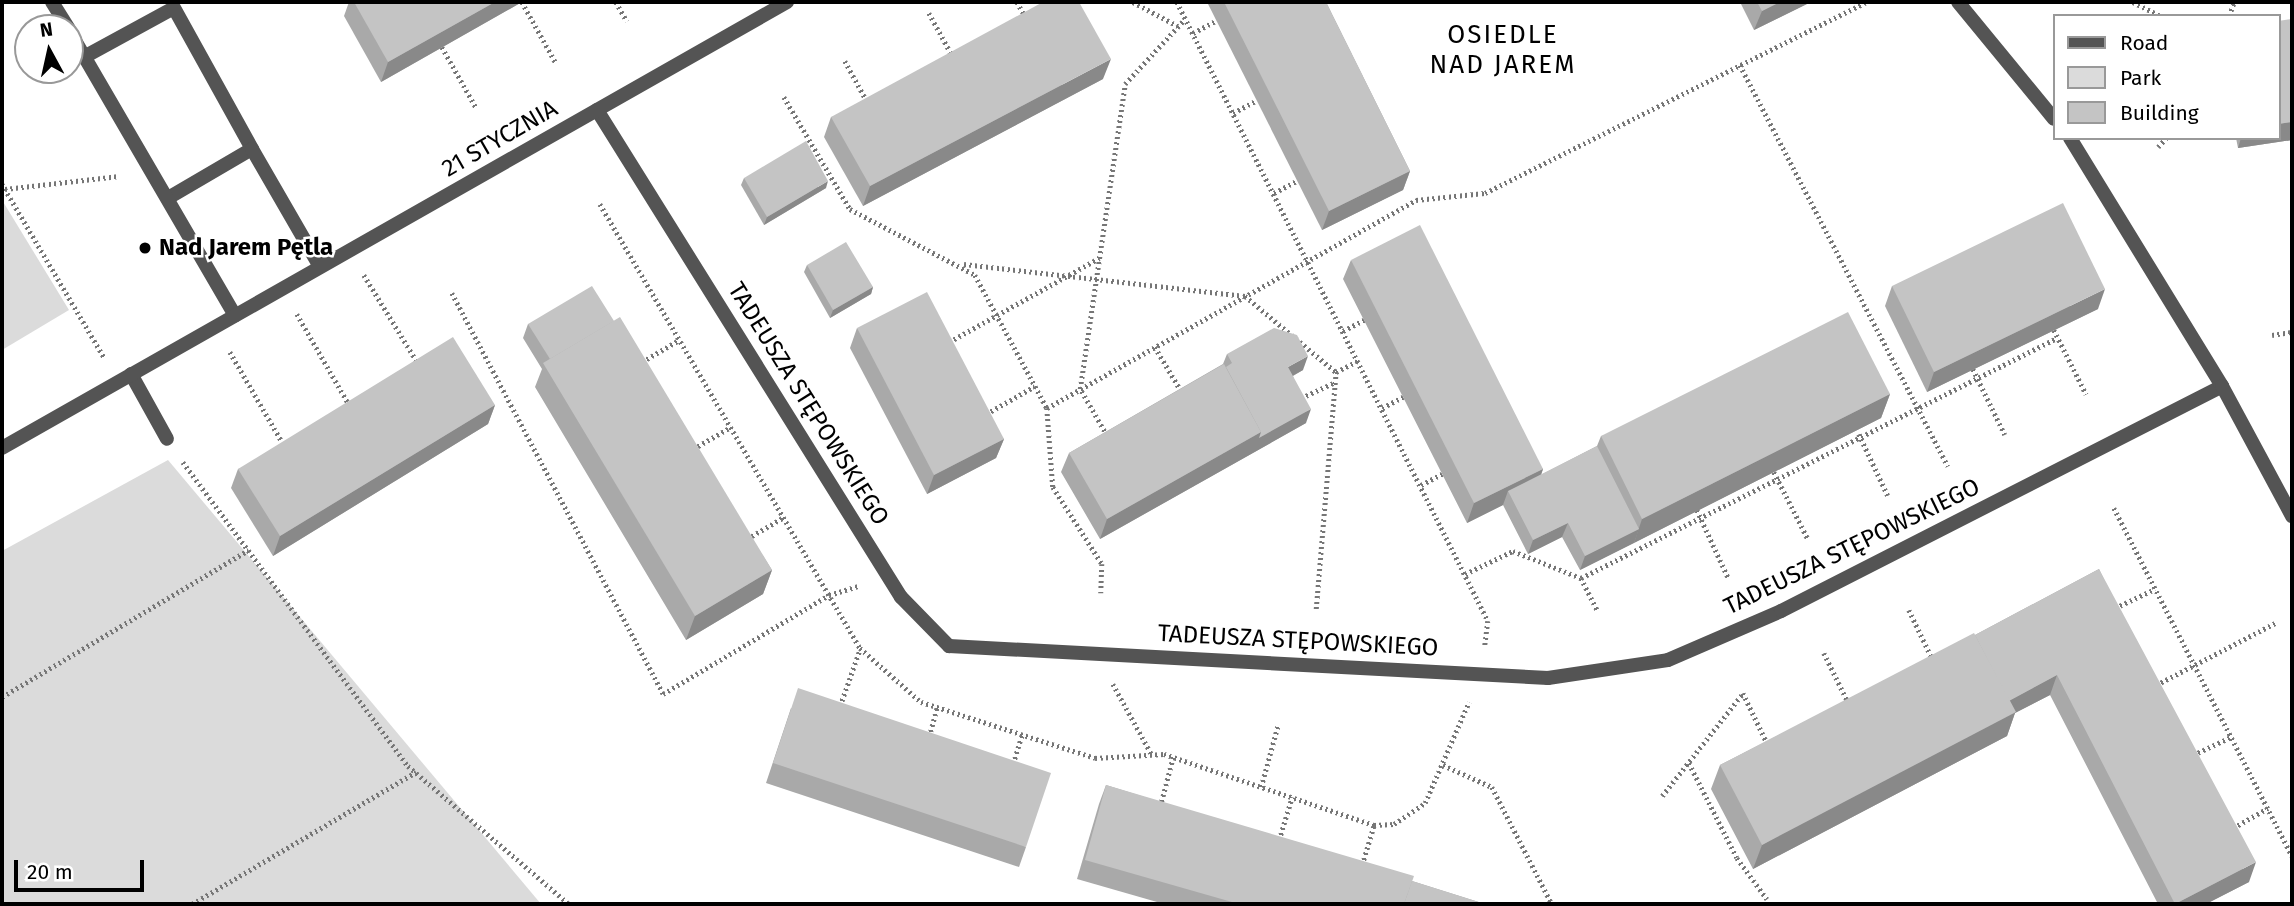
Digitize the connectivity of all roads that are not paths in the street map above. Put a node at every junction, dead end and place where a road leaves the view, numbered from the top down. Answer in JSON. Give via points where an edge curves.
{"nodes":[{"id":1,"x":787,"y":2,"type":"edge"},
{"id":2,"x":1958,"y":2,"type":"edge"},
{"id":3,"x":84,"y":57,"type":"joint"},
{"id":4,"x":597,"y":110,"type":"junction"},
{"id":5,"x":2052,"y":117,"type":"edge"},
{"id":6,"x":2072,"y":140,"type":"edge"},
{"id":7,"x":252,"y":149,"type":"junction"},
{"id":8,"x":168,"y":198,"type":"junction"},
{"id":9,"x":320,"y":267,"type":"junction"},
{"id":10,"x":235,"y":316,"type":"junction"},
{"id":11,"x":125,"y":378,"type":"junction"},
{"id":12,"x":2222,"y":386,"type":"junction"},
{"id":13,"x":167,"y":439,"type":"road end"},
{"id":14,"x":2,"y":448,"type":"edge"},
{"id":15,"x":2292,"y":516,"type":"edge"}],
"edges":[{"from":1,"to":4,"type":"street","name":"21 STYCZNIA"},
{"from":2,"to":5,"type":"street"},
{"from":3,"to":7,"type":"street","via":[[174,8]]},
{"from":3,"to":8,"type":"street"},
{"from":4,"to":9,"type":"street","name":"21 STYCZNIA"},
{"from":4,"to":12,"type":"street","name":"TADEUSZA STĘPOWSKIEGO","via":[[888,577],[948,646],[1548,678],[1668,660],[1781,611]]},
{"from":6,"to":12,"type":"street","via":[[2091,163]]},
{"from":7,"to":8,"type":"street"},
{"from":7,"to":9,"type":"street"},
{"from":8,"to":10,"type":"street"},
{"from":9,"to":10,"type":"street","name":"21 STYCZNIA"},
{"from":10,"to":11,"type":"street","name":"21 STYCZNIA"},
{"from":11,"to":13,"type":"street"},
{"from":11,"to":14,"type":"street","name":"21 STYCZNIA"},
{"from":12,"to":15,"type":"street"}]}
